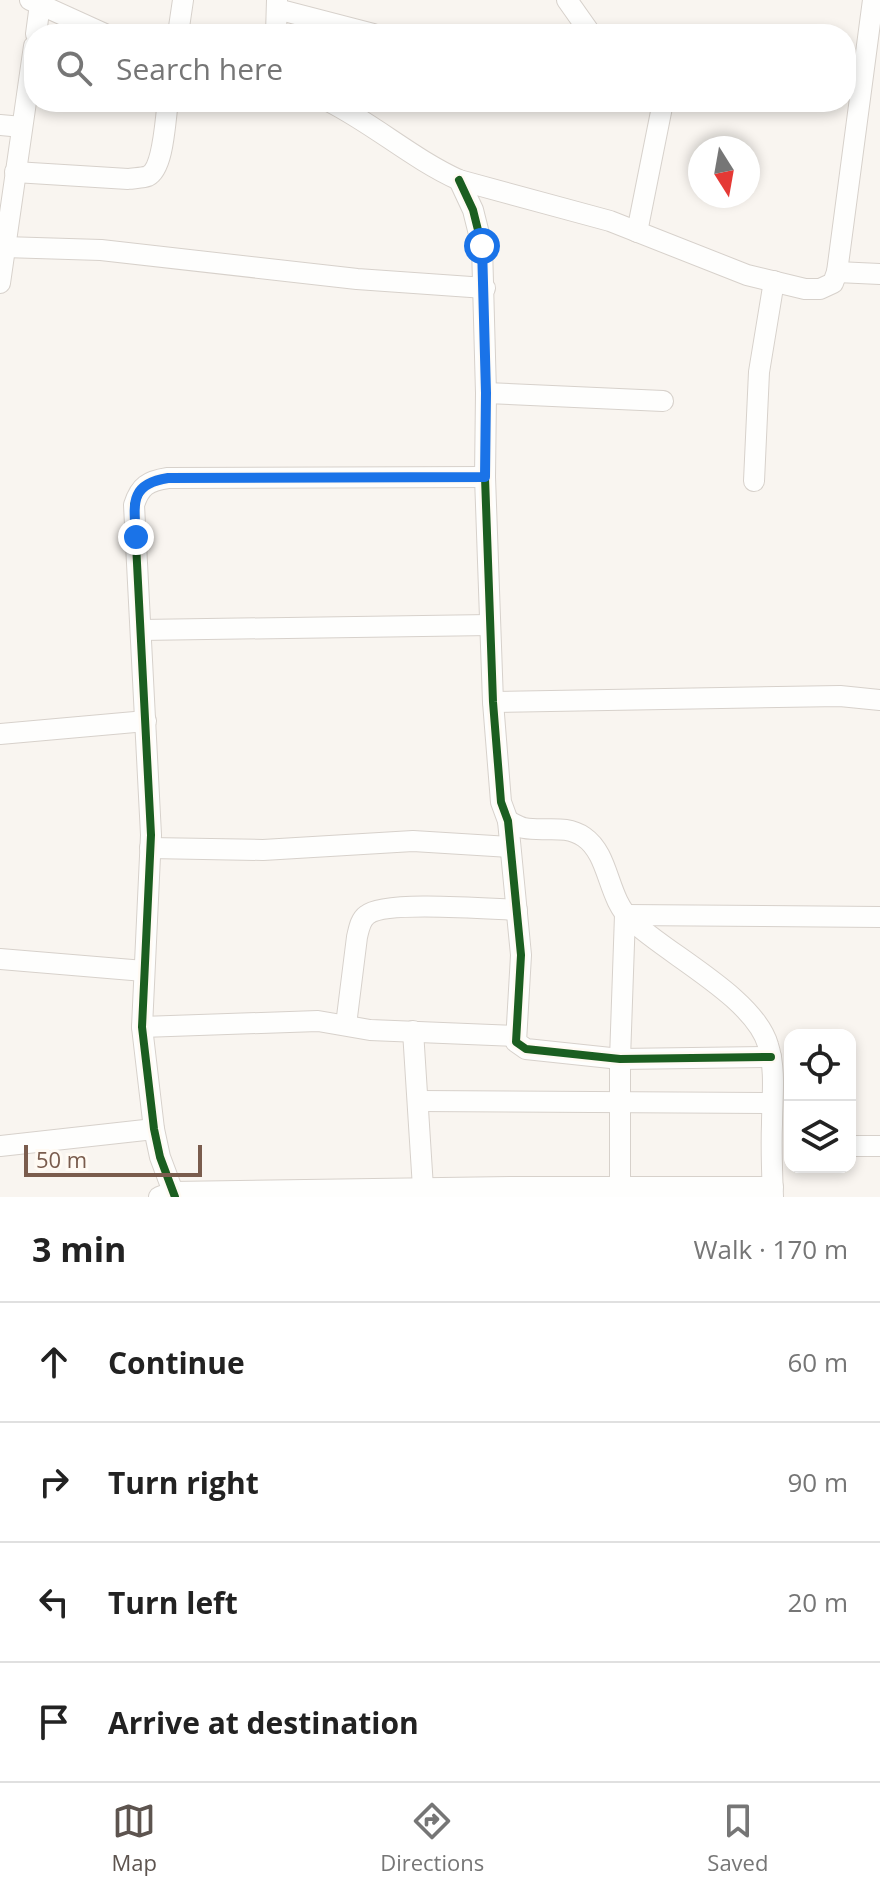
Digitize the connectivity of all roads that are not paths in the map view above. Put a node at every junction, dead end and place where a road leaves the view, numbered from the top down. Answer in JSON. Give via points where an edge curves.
{"nodes":[{"id":1,"x":183,"y":0,"type":"edge"},
{"id":2,"x":567,"y":0,"type":"edge"},
{"id":3,"x":35,"y":2,"type":"edge"},
{"id":4,"x":277,"y":4,"type":"edge"},
{"id":5,"x":875,"y":4,"type":"edge"},
{"id":6,"x":36,"y":24,"type":"edge"},
{"id":7,"x":83,"y":24,"type":"edge"},
{"id":8,"x":179,"y":24,"type":"edge"},
{"id":9,"x":276,"y":24,"type":"edge"},
{"id":10,"x":341,"y":24,"type":"edge"},
{"id":11,"x":584,"y":24,"type":"edge"},
{"id":12,"x":856,"y":60,"type":"edge"},
{"id":13,"x":24,"y":112,"type":"edge"},
{"id":14,"x":166,"y":112,"type":"edge"},
{"id":15,"x":350,"y":112,"type":"edge"},
{"id":16,"x":661,"y":112,"type":"edge"},
{"id":17,"x":850,"y":112,"type":"edge"},
{"id":18,"x":0,"y":125,"type":"edge"},
{"id":19,"x":22,"y":127,"type":"junction"},
{"id":20,"x":15,"y":172,"type":"junction"},
{"id":21,"x":459,"y":180,"type":"junction"},
{"id":22,"x":637,"y":232,"type":"junction"},
{"id":23,"x":4,"y":247,"type":"junction"},
{"id":24,"x":837,"y":272,"type":"junction"},
{"id":25,"x":880,"y":274,"type":"edge"},
{"id":26,"x":774,"y":281,"type":"junction"},
{"id":27,"x":0,"y":283,"type":"edge"},
{"id":28,"x":485,"y":288,"type":"junction"},
{"id":29,"x":486,"y":393,"type":"junction"},
{"id":30,"x":663,"y":401,"type":"dead end"},
{"id":31,"x":485,"y":477,"type":"junction"},
{"id":32,"x":754,"y":481,"type":"dead end"},
{"id":33,"x":490,"y":625,"type":"junction"},
{"id":34,"x":141,"y":630,"type":"junction"},
{"id":35,"x":880,"y":700,"type":"edge"},
{"id":36,"x":493,"y":702,"type":"junction"},
{"id":37,"x":146,"y":721,"type":"junction"},
{"id":38,"x":0,"y":734,"type":"edge"},
{"id":39,"x":508,"y":821,"type":"junction"},
{"id":40,"x":510,"y":847,"type":"junction"},
{"id":41,"x":150,"y":848,"type":"junction"},
{"id":42,"x":517,"y":910,"type":"junction"},
{"id":43,"x":625,"y":915,"type":"junction"},
{"id":44,"x":880,"y":917,"type":"edge"},
{"id":45,"x":0,"y":959,"type":"edge"},
{"id":46,"x":144,"y":971,"type":"junction"},
{"id":47,"x":346,"y":1025,"type":"junction"},
{"id":48,"x":142,"y":1027,"type":"junction"},
{"id":49,"x":413,"y":1031,"type":"junction"},
{"id":50,"x":516,"y":1036,"type":"junction"},
{"id":51,"x":771,"y":1057,"type":"junction"},
{"id":52,"x":620,"y":1059,"type":"junction"},
{"id":53,"x":418,"y":1101,"type":"junction"},
{"id":54,"x":619,"y":1102,"type":"junction"},
{"id":55,"x":772,"y":1103,"type":"junction"},
{"id":56,"x":154,"y":1129,"type":"junction"},
{"id":57,"x":0,"y":1146,"type":"edge"},
{"id":58,"x":781,"y":1146,"type":"edge"},
{"id":59,"x":856,"y":1146,"type":"edge"},
{"id":60,"x":880,"y":1146,"type":"edge"},
{"id":61,"x":423,"y":1188,"type":"junction"},
{"id":62,"x":620,"y":1192,"type":"edge"},
{"id":63,"x":773,"y":1192,"type":"edge"},
{"id":64,"x":169,"y":1195,"type":"edge"}],
"edges":[{"from":1,"to":8,"type":"street"},
{"from":2,"to":11,"type":"street"},
{"from":3,"to":6,"type":"street"},
{"from":3,"to":7,"type":"street"},
{"from":4,"to":9,"type":"street"},
{"from":4,"to":10,"type":"street"},
{"from":5,"to":12,"type":"street"},
{"from":13,"to":19,"type":"street"},
{"from":14,"to":20,"type":"street","via":[[159,160],[147,177]]},
{"from":15,"to":21,"type":"street"},
{"from":16,"to":22,"type":"street"},
{"from":17,"to":24,"type":"street"},
{"from":18,"to":19,"type":"street"},
{"from":19,"to":20,"type":"street"},
{"from":20,"to":23,"type":"street"},
{"from":21,"to":22,"type":"street"},
{"from":21,"to":28,"type":"street","via":[[482,246]]},
{"from":22,"to":26,"type":"street"},
{"from":23,"to":27,"type":"street"},
{"from":23,"to":28,"type":"street","via":[[101,250]]},
{"from":24,"to":25,"type":"street"},
{"from":24,"to":26,"type":"street","via":[[833,283],[820,289]]},
{"from":26,"to":32,"type":"street","via":[[759,372]]},
{"from":28,"to":29,"type":"street"},
{"from":29,"to":30,"type":"street"},
{"from":29,"to":31,"type":"street"},
{"from":31,"to":33,"type":"street"},
{"from":31,"to":34,"type":"street","via":[[152,481],[139,490],[134,505]]},
{"from":33,"to":34,"type":"street"},
{"from":33,"to":36,"type":"street"},
{"from":34,"to":37,"type":"street"},
{"from":35,"to":36,"type":"street","via":[[840,696]]},
{"from":36,"to":39,"type":"street","via":[[501,802]]},
{"from":37,"to":38,"type":"street"},
{"from":37,"to":41,"type":"street"},
{"from":39,"to":40,"type":"street"},
{"from":39,"to":43,"type":"street","via":[[524,828],[570,829],[585,838],[597,851]]},
{"from":40,"to":41,"type":"street","via":[[413,841],[263,850]]},
{"from":40,"to":42,"type":"street"},
{"from":41,"to":46,"type":"street"},
{"from":42,"to":47,"type":"street","via":[[401,907],[367,915],[357,937]]},
{"from":42,"to":50,"type":"street","via":[[521,955]]},
{"from":43,"to":44,"type":"street"},
{"from":43,"to":51,"type":"street","via":[[735,1000],[755,1020]]},
{"from":43,"to":52,"type":"street"},
{"from":45,"to":46,"type":"street"},
{"from":46,"to":48,"type":"street"},
{"from":47,"to":48,"type":"street","via":[[279,1021]]},
{"from":47,"to":49,"type":"street"},
{"from":48,"to":56,"type":"street"},
{"from":49,"to":50,"type":"street"},
{"from":49,"to":53,"type":"street"},
{"from":50,"to":52,"type":"street","via":[[526,1049]]},
{"from":51,"to":52,"type":"street"},
{"from":51,"to":55,"type":"street"},
{"from":52,"to":54,"type":"street"},
{"from":53,"to":54,"type":"street"},
{"from":53,"to":61,"type":"street"},
{"from":54,"to":55,"type":"street"},
{"from":54,"to":62,"type":"street"},
{"from":55,"to":58,"type":"street"},
{"from":56,"to":57,"type":"street"},
{"from":56,"to":64,"type":"street"},
{"from":58,"to":63,"type":"street"},
{"from":59,"to":60,"type":"street"},
{"from":61,"to":62,"type":"street"},
{"from":61,"to":64,"type":"street"},
{"from":62,"to":63,"type":"street"}]}
